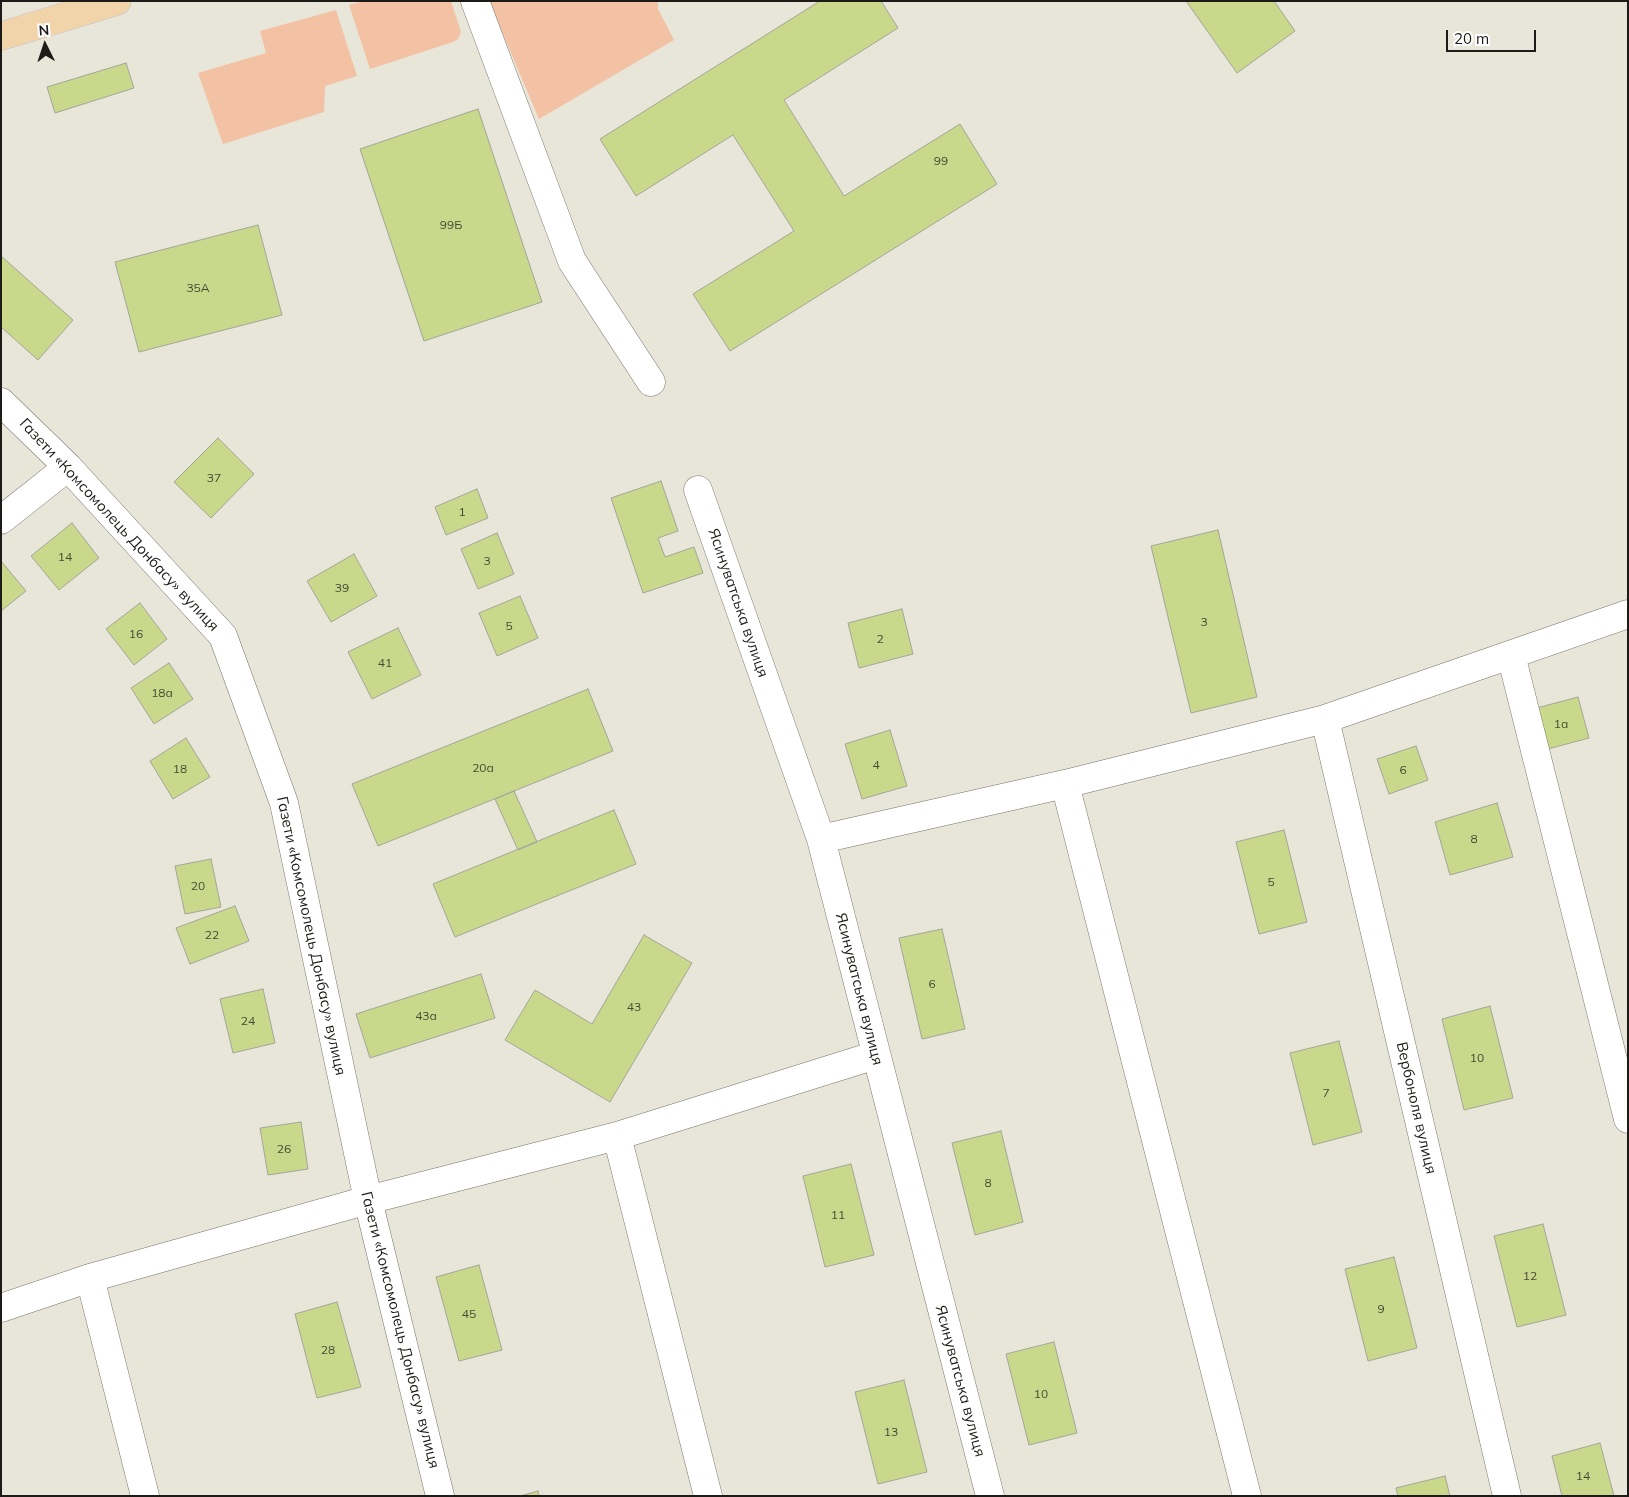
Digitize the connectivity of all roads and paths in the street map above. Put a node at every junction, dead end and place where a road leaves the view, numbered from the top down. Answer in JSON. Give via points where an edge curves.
{"nodes":[{"id":1,"x":118,"y":1,"type":"edge"},
{"id":2,"x":475,"y":1,"type":"edge"},
{"id":3,"x":1,"y":36,"type":"edge"},
{"id":4,"x":651,"y":382,"type":"dead end"},
{"id":5,"x":1,"y":402,"type":"edge"},
{"id":6,"x":68,"y":468,"type":"junction"},
{"id":7,"x":698,"y":490,"type":"dead end"},
{"id":8,"x":1,"y":520,"type":"edge"},
{"id":9,"x":1628,"y":614,"type":"edge"},
{"id":10,"x":1512,"y":655,"type":"junction"},
{"id":11,"x":1325,"y":719,"type":"junction"},
{"id":12,"x":1066,"y":784,"type":"junction"},
{"id":13,"x":820,"y":839,"type":"junction"},
{"id":14,"x":876,"y":1055,"type":"junction"},
{"id":15,"x":1628,"y":1119,"type":"edge"},
{"id":16,"x":617,"y":1136,"type":"junction"},
{"id":17,"x":368,"y":1200,"type":"junction"},
{"id":18,"x":90,"y":1278,"type":"junction"},
{"id":19,"x":1,"y":1308,"type":"edge"},
{"id":20,"x":146,"y":1496,"type":"edge"},
{"id":21,"x":440,"y":1496,"type":"edge"},
{"id":22,"x":708,"y":1496,"type":"edge"},
{"id":23,"x":990,"y":1496,"type":"edge"},
{"id":24,"x":1247,"y":1496,"type":"edge"},
{"id":25,"x":1507,"y":1496,"type":"edge"}],
"edges":[{"from":1,"to":3,"type":"main road"},
{"from":2,"to":4,"type":"street","via":[[572,261]]},
{"from":5,"to":6,"type":"street","name":"Газети «Комсомолець Донбасу» вулиця"},
{"from":6,"to":8,"type":"street"},
{"from":6,"to":17,"type":"street","name":"Газети «Комсомолець Донбасу» вулиця","via":[[223,636],[284,803]]},
{"from":7,"to":13,"type":"street","name":"Ясинуватська вулиця"},
{"from":9,"to":10,"type":"street"},
{"from":10,"to":11,"type":"street"},
{"from":10,"to":15,"type":"street"},
{"from":11,"to":12,"type":"street"},
{"from":11,"to":25,"type":"street","name":"Вербоноля вулиця"},
{"from":12,"to":13,"type":"street"},
{"from":12,"to":24,"type":"street"},
{"from":13,"to":14,"type":"street","name":"Ясинуватська вулиця"},
{"from":14,"to":16,"type":"street"},
{"from":14,"to":23,"type":"street","name":"Ясинуватська вулиця"},
{"from":16,"to":17,"type":"street"},
{"from":16,"to":22,"type":"street"},
{"from":17,"to":18,"type":"street"},
{"from":17,"to":21,"type":"street","name":"Газети «Комсомолець Донбасу» вулиця"},
{"from":18,"to":19,"type":"street"},
{"from":18,"to":20,"type":"street"}]}
